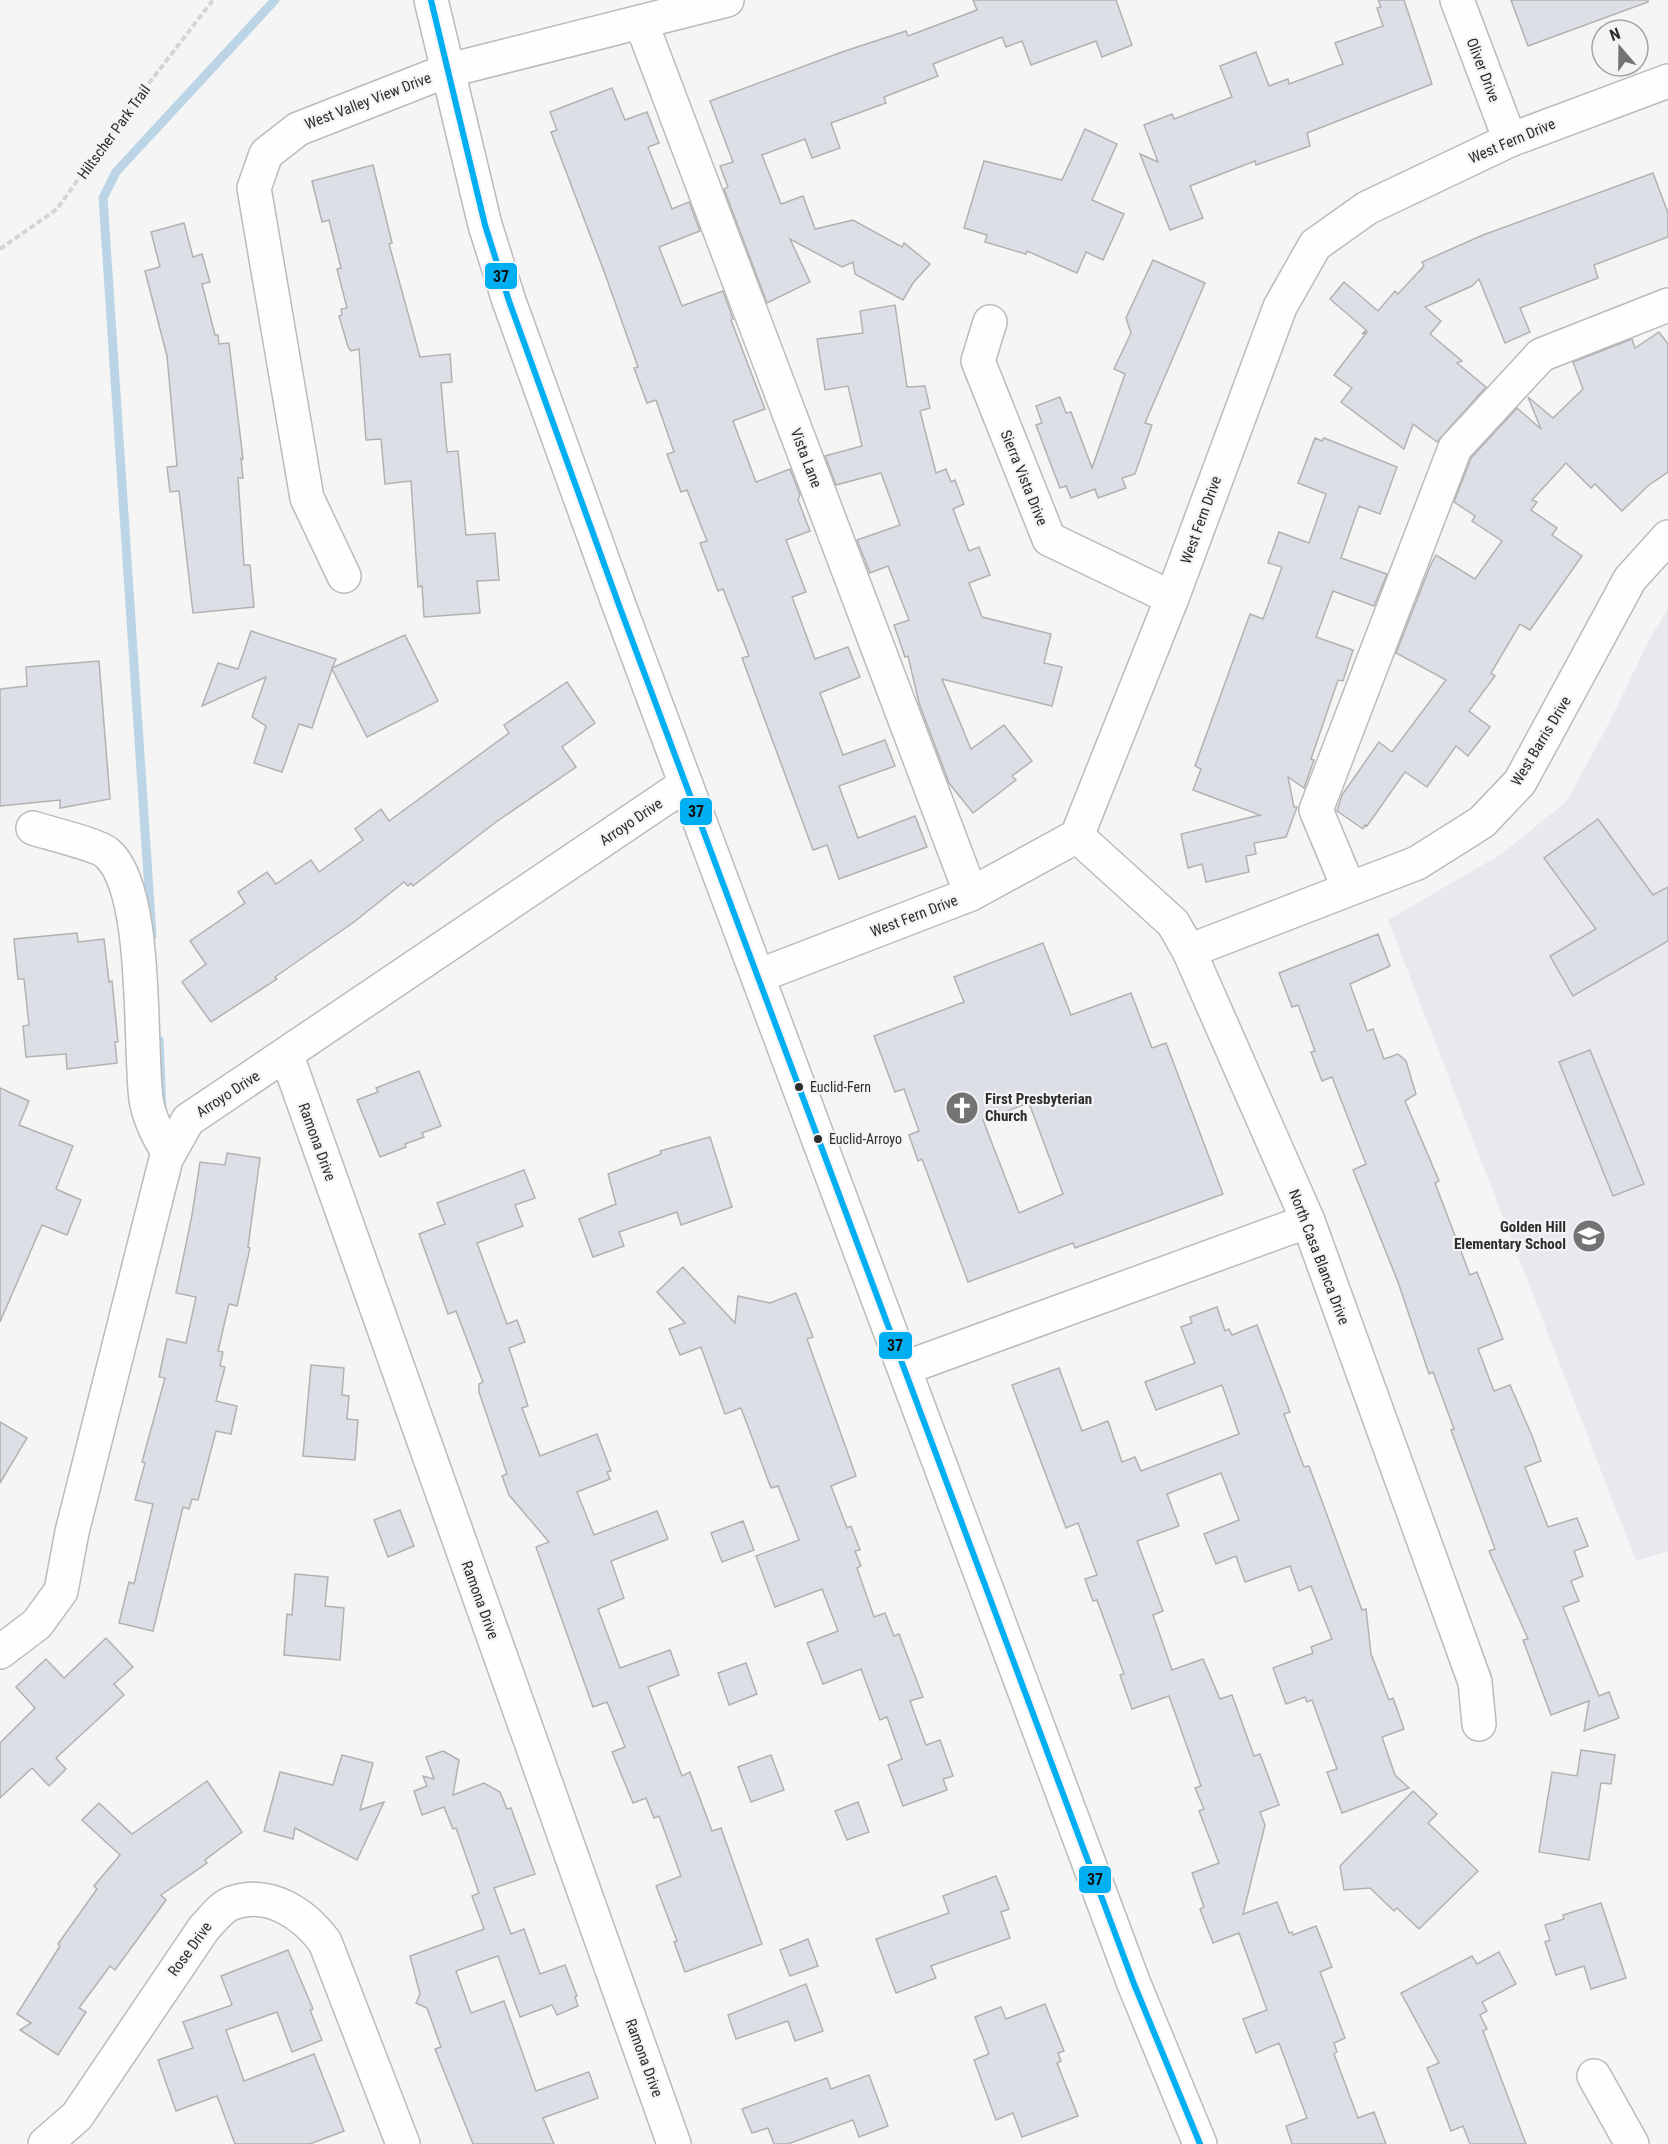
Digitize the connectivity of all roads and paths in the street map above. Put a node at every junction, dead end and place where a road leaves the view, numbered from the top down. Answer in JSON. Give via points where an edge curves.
{"nodes":[{"id":1,"x":213,"y":0,"type":"edge"},
{"id":2,"x":431,"y":0,"type":"edge"},
{"id":3,"x":727,"y":0,"type":"edge"},
{"id":4,"x":1457,"y":0,"type":"edge"},
{"id":5,"x":641,"y":22,"type":"junction"},
{"id":6,"x":446,"y":71,"type":"junction"},
{"id":7,"x":1668,"y":81,"type":"edge"},
{"id":8,"x":1510,"y":140,"type":"junction"},
{"id":9,"x":0,"y":249,"type":"edge"},
{"id":10,"x":1668,"y":305,"type":"edge"},
{"id":11,"x":990,"y":322,"type":"dead end"},
{"id":12,"x":1668,"y":537,"type":"edge"},
{"id":13,"x":344,"y":576,"type":"dead end"},
{"id":14,"x":1172,"y":597,"type":"junction"},
{"id":15,"x":686,"y":784,"type":"junction"},
{"id":16,"x":33,"y":828,"type":"dead end"},
{"id":17,"x":1077,"y":836,"type":"junction"},
{"id":18,"x":1348,"y":889,"type":"junction"},
{"id":19,"x":971,"y":894,"type":"junction"},
{"id":20,"x":1189,"y":951,"type":"junction"},
{"id":21,"x":758,"y":976,"type":"junction"},
{"id":22,"x":286,"y":1056,"type":"junction"},
{"id":23,"x":169,"y":1153,"type":"junction"},
{"id":24,"x":1308,"y":1221,"type":"junction"},
{"id":25,"x":905,"y":1368,"type":"junction"},
{"id":26,"x":0,"y":1652,"type":"edge"},
{"id":27,"x":1479,"y":1724,"type":"dead end"},
{"id":28,"x":1594,"y":2076,"type":"dead end"},
{"id":29,"x":45,"y":2144,"type":"edge"},
{"id":30,"x":403,"y":2144,"type":"edge"},
{"id":31,"x":674,"y":2144,"type":"edge"},
{"id":32,"x":1200,"y":2144,"type":"edge"},
{"id":33,"x":1632,"y":2144,"type":"edge"}],
"edges":[{"from":1,"to":9,"type":"path","name":"Hiltscher Park Trail","via":[[57,209]]},
{"from":2,"to":6,"type":"street"},
{"from":3,"to":5,"type":"street","name":"West Valley View Drive"},
{"from":4,"to":8,"type":"street","name":"Oliver Drive"},
{"from":5,"to":6,"type":"street","name":"West Valley View Drive"},
{"from":5,"to":19,"type":"street","name":"Vista Lane"},
{"from":6,"to":13,"type":"street","name":"West Valley View Drive","via":[[298,129],[266,154],[254,188],[307,498]]},
{"from":6,"to":15,"type":"street","via":[[509,302]]},
{"from":7,"to":8,"type":"street","name":"West Fern Drive"},
{"from":8,"to":14,"type":"street","name":"West Fern Drive","via":[[1367,208],[1315,245],[1280,307]]},
{"from":10,"to":18,"type":"street","via":[[1541,355],[1455,448],[1316,810]]},
{"from":11,"to":14,"type":"street","name":"Sierra Vista Drive","via":[[978,362],[1049,539]]},
{"from":12,"to":18,"type":"street","name":"West Barris Drive","via":[[1630,579],[1520,782],[1482,822],[1417,863]]},
{"from":14,"to":17,"type":"street","name":"West Fern Drive"},
{"from":15,"to":21,"type":"street"},
{"from":15,"to":22,"type":"street","name":"Arroyo Drive"},
{"from":16,"to":23,"type":"street","via":[[106,852],[124,878],[132,910],[141,997],[146,1099]]},
{"from":17,"to":19,"type":"street","name":"West Fern Drive"},
{"from":17,"to":20,"type":"street","name":"North Casa Blanca Drive","via":[[1173,923]]},
{"from":18,"to":20,"type":"street","name":"West Barris Drive"},
{"from":19,"to":21,"type":"street","name":"West Fern Drive"},
{"from":20,"to":24,"type":"street","name":"North Casa Blanca Drive"},
{"from":21,"to":25,"type":"street"},
{"from":22,"to":23,"type":"street","name":"Arroyo Drive","via":[[188,1120]]},
{"from":22,"to":31,"type":"street","name":"Ramona Drive"},
{"from":23,"to":26,"type":"street","name":"Arroyo Drive","via":[[72,1532],[62,1591],[37,1624]]},
{"from":24,"to":25,"type":"street"},
{"from":24,"to":27,"type":"street","name":"North Casa Blanca Drive","via":[[1475,1682]]},
{"from":25,"to":32,"type":"street","via":[[1134,1984]]},
{"from":28,"to":33,"type":"street"},
{"from":29,"to":30,"type":"street","name":"Rose Drive","via":[[77,2116],[204,1928],[231,1904],[255,1900],[279,1903],[297,1913],[325,1942]]}]}
